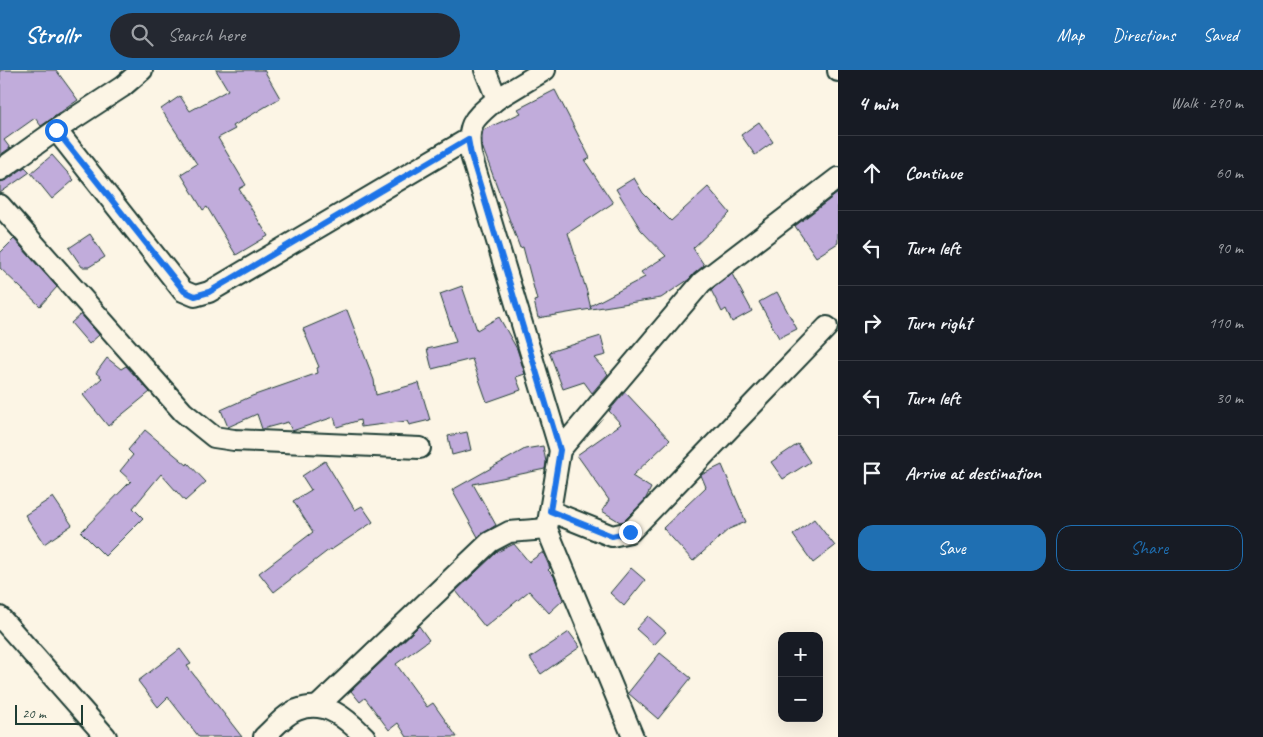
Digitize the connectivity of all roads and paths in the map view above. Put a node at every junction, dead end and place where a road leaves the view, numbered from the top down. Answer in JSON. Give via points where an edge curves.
{"nodes":[{"id":1,"x":142,"y":70,"type":"edge"},
{"id":2,"x":485,"y":70,"type":"edge"},
{"id":3,"x":544,"y":70,"type":"edge"},
{"id":4,"x":497,"y":99,"type":"junction"},
{"id":5,"x":56,"y":130,"type":"junction"},
{"id":6,"x":468,"y":139,"type":"junction"},
{"id":7,"x":0,"y":170,"type":"edge"},
{"id":8,"x":838,"y":178,"type":"edge"},
{"id":9,"x":0,"y":206,"type":"edge"},
{"id":10,"x":827,"y":327,"type":"dead end"},
{"id":11,"x":420,"y":448,"type":"dead end"},
{"id":12,"x":560,"y":450,"type":"junction"},
{"id":13,"x":549,"y":520,"type":"junction"},
{"id":14,"x":0,"y":617,"type":"edge"},
{"id":15,"x":319,"y":705,"type":"junction"},
{"id":16,"x":106,"y":737,"type":"edge"},
{"id":17,"x":264,"y":737,"type":"edge"},
{"id":18,"x":364,"y":737,"type":"edge"},
{"id":19,"x":633,"y":737,"type":"edge"}],
"edges":[{"from":1,"to":5,"type":"street","via":[[122,88]]},
{"from":2,"to":4,"type":"street"},
{"from":3,"to":4,"type":"street"},
{"from":4,"to":6,"type":"street","via":[[473,120]]},
{"from":5,"to":6,"type":"street","via":[[184,291],[195,296],[209,292]]},
{"from":5,"to":7,"type":"street"},
{"from":6,"to":12,"type":"street"},
{"from":8,"to":12,"type":"street","via":[[702,282]]},
{"from":9,"to":11,"type":"street","via":[[183,412],[214,437]]},
{"from":10,"to":13,"type":"street","via":[[630,532],[612,536]]},
{"from":12,"to":13,"type":"street"},
{"from":13,"to":15,"type":"street","via":[[509,532],[490,542]]},
{"from":13,"to":19,"type":"street"},
{"from":14,"to":16,"type":"street"},
{"from":15,"to":17,"type":"street","via":[[296,710]]},
{"from":15,"to":18,"type":"street","via":[[346,718]]}]}
